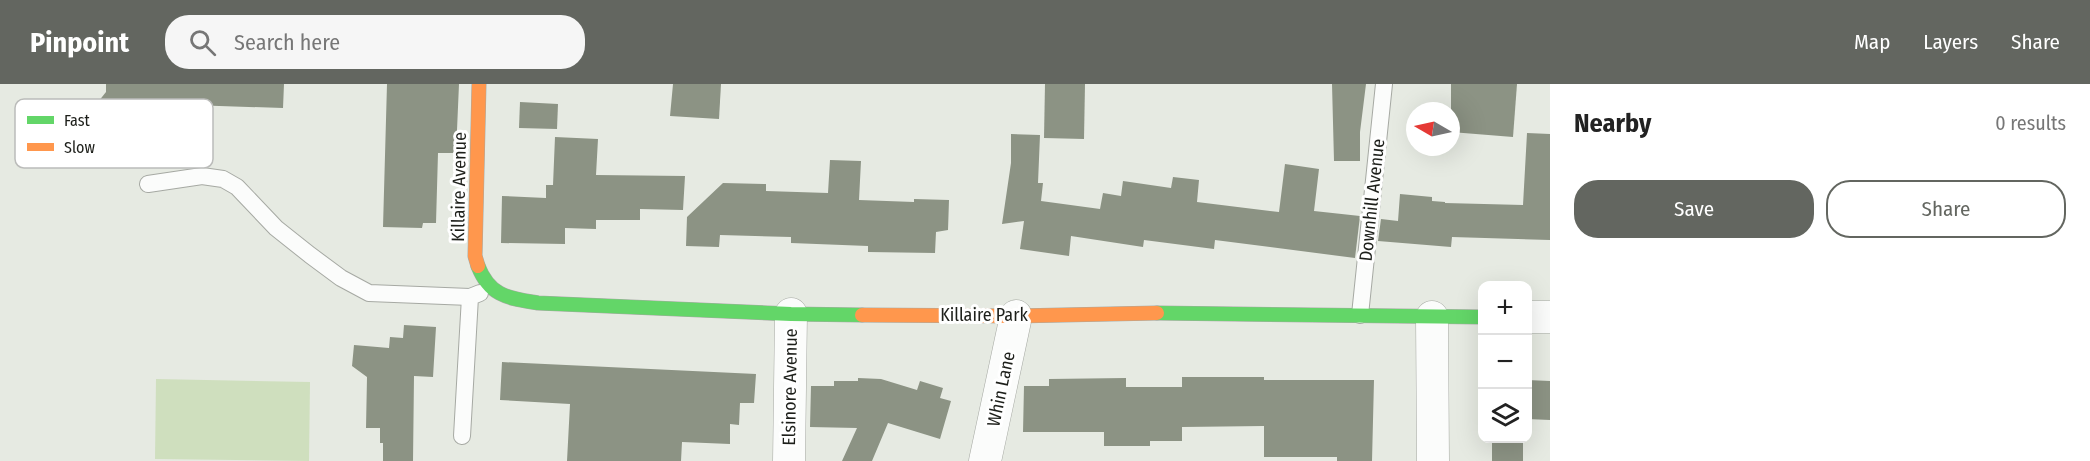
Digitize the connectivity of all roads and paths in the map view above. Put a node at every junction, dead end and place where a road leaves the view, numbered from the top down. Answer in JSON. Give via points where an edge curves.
{"nodes":[{"id":1,"x":479,"y":84,"type":"edge"},
{"id":2,"x":1384,"y":84,"type":"edge"},
{"id":3,"x":148,"y":184,"type":"dead end"},
{"id":4,"x":489,"y":289,"type":"junction"},
{"id":5,"x":470,"y":297,"type":"junction"},
{"id":6,"x":791,"y":314,"type":"junction"},
{"id":7,"x":1360,"y":315,"type":"junction"},
{"id":8,"x":1016,"y":316,"type":"junction"},
{"id":9,"x":1432,"y":317,"type":"junction"},
{"id":10,"x":1478,"y":317,"type":"edge"},
{"id":11,"x":1532,"y":317,"type":"edge"},
{"id":12,"x":1550,"y":317,"type":"edge"},
{"id":13,"x":462,"y":436,"type":"dead end"},
{"id":14,"x":789,"y":461,"type":"edge"},
{"id":15,"x":985,"y":461,"type":"edge"},
{"id":16,"x":1433,"y":461,"type":"edge"}],
"edges":[{"from":1,"to":4,"type":"street","name":"Killaire Avenue","via":[[475,256]]},
{"from":2,"to":7,"type":"lane","name":"Downhill Avenue"},
{"from":3,"to":5,"type":"lane","via":[[202,176],[223,179],[237,187],[276,228],[310,255],[369,293]]},
{"from":4,"to":5,"type":"lane"},
{"from":4,"to":6,"type":"street","name":"Killaire Park","via":[[513,299],[538,303]]},
{"from":5,"to":13,"type":"lane"},
{"from":6,"to":8,"type":"street","name":"Killaire Park"},
{"from":6,"to":14,"type":"street","name":"Elsinore Avenue"},
{"from":7,"to":8,"type":"street","name":"Killaire Park"},
{"from":7,"to":9,"type":"street","name":"Killaire Park"},
{"from":8,"to":15,"type":"street","name":"Whin Lane"},
{"from":9,"to":10,"type":"street","name":"Killaire Park"},
{"from":9,"to":16,"type":"street"},
{"from":11,"to":12,"type":"street"}]}
